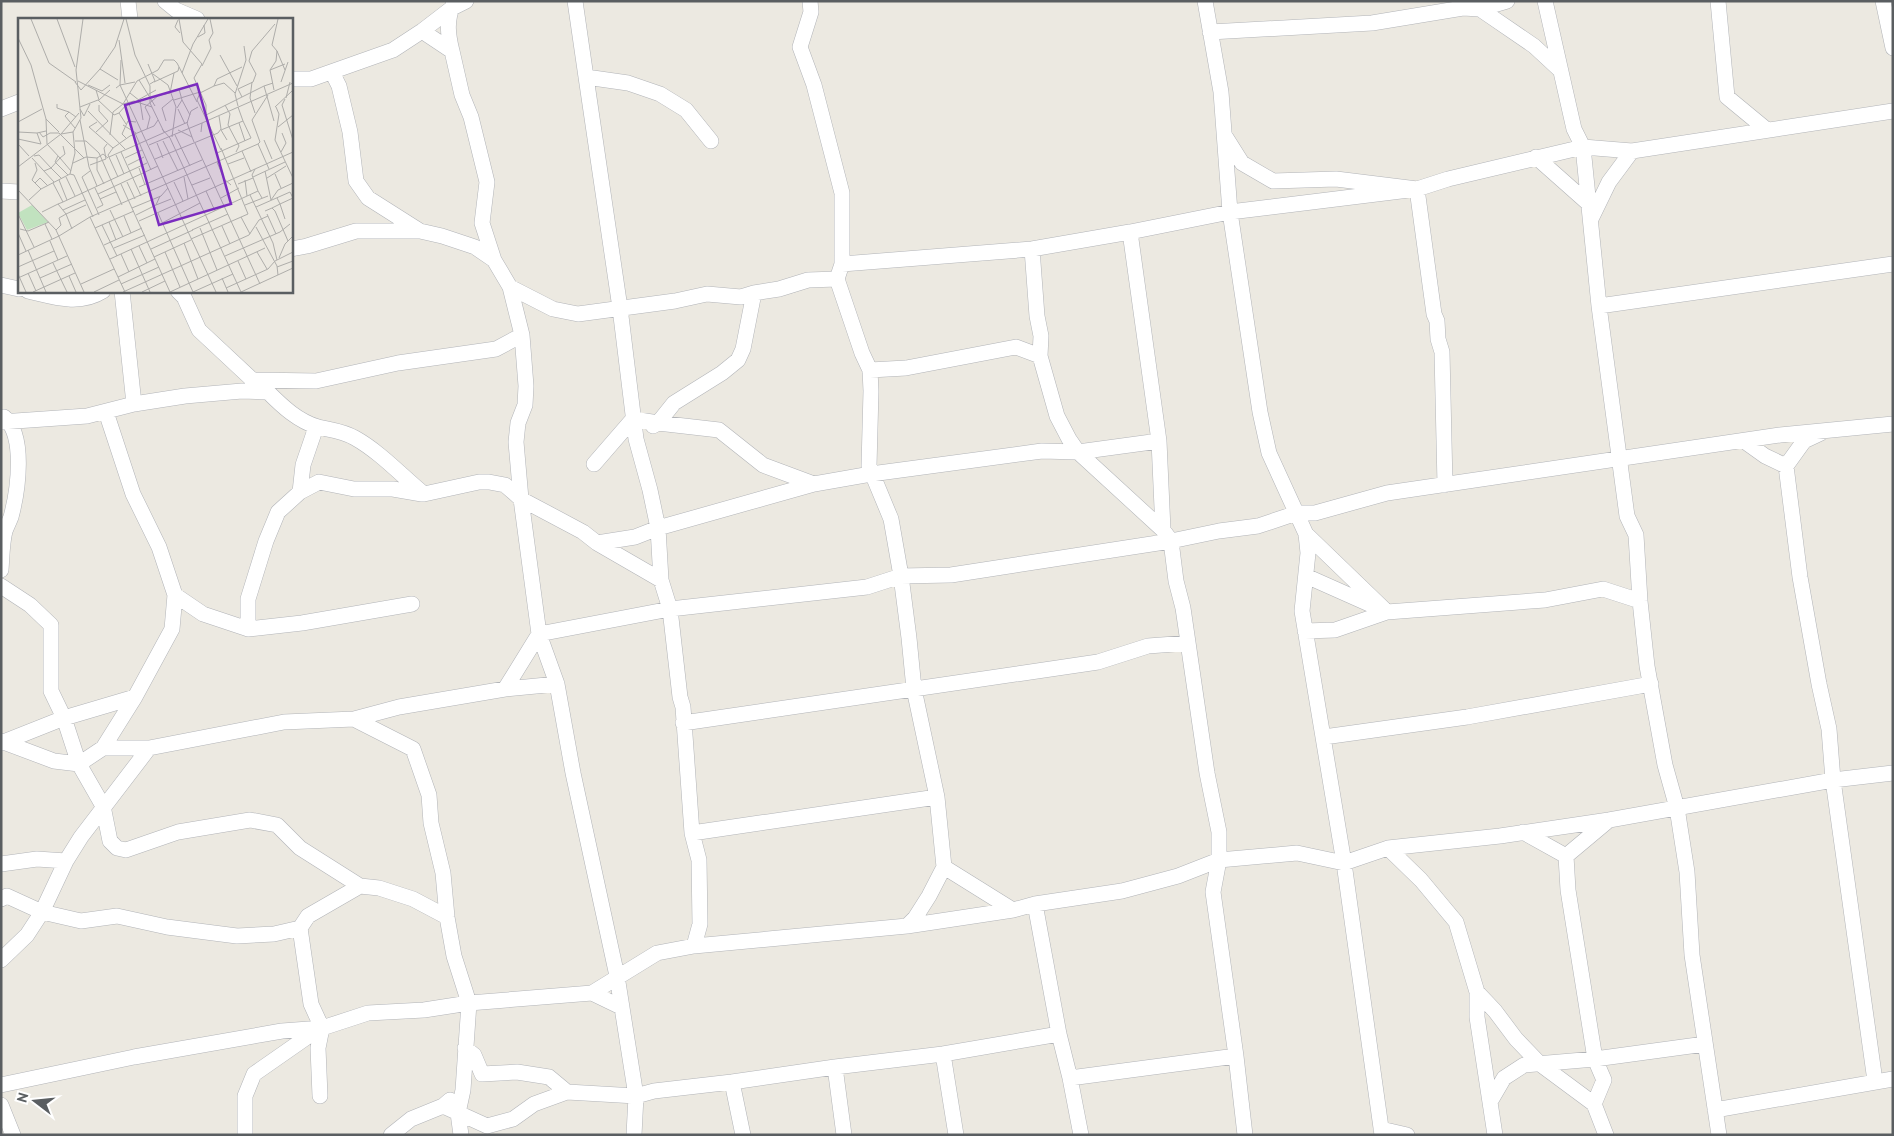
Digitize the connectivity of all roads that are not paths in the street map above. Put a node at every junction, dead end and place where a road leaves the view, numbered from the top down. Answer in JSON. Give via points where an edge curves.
{"nodes":[{"id":1,"x":128,"y":1,"type":"edge"},
{"id":2,"x":165,"y":1,"type":"edge"},
{"id":3,"x":466,"y":1,"type":"edge"},
{"id":4,"x":575,"y":1,"type":"edge"},
{"id":5,"x":810,"y":1,"type":"edge"},
{"id":6,"x":1205,"y":1,"type":"edge"},
{"id":7,"x":1507,"y":1,"type":"edge"},
{"id":8,"x":1545,"y":1,"type":"edge"},
{"id":9,"x":1718,"y":1,"type":"edge"},
{"id":10,"x":1882,"y":1,"type":"edge"},
{"id":11,"x":453,"y":5,"type":"edge"},
{"id":12,"x":1480,"y":9,"type":"junction"},
{"id":13,"x":130,"y":18,"type":"edge"},
{"id":14,"x":195,"y":18,"type":"edge"},
{"id":15,"x":422,"y":31,"type":"junction"},
{"id":16,"x":1210,"y":32,"type":"junction"},
{"id":17,"x":1893,"y":48,"type":"edge"},
{"id":18,"x":452,"y":51,"type":"junction"},
{"id":19,"x":1561,"y":71,"type":"junction"},
{"id":20,"x":332,"y":72,"type":"junction"},
{"id":21,"x":586,"y":77,"type":"junction"},
{"id":22,"x":292,"y":79,"type":"edge"},
{"id":23,"x":18,"y":102,"type":"edge"},
{"id":24,"x":1,"y":109,"type":"edge"},
{"id":25,"x":1893,"y":111,"type":"edge"},
{"id":26,"x":1767,"y":130,"type":"junction"},
{"id":27,"x":1225,"y":135,"type":"junction"},
{"id":28,"x":710,"y":141,"type":"dead end"},
{"id":29,"x":1583,"y":147,"type":"junction"},
{"id":30,"x":1632,"y":151,"type":"junction"},
{"id":31,"x":1536,"y":157,"type":"junction"},
{"id":32,"x":1417,"y":189,"type":"junction"},
{"id":33,"x":1,"y":191,"type":"edge"},
{"id":34,"x":18,"y":192,"type":"edge"},
{"id":35,"x":1589,"y":204,"type":"junction"},
{"id":36,"x":1230,"y":212,"type":"junction"},
{"id":37,"x":1591,"y":220,"type":"junction"},
{"id":38,"x":420,"y":231,"type":"junction"},
{"id":39,"x":1130,"y":232,"type":"junction"},
{"id":40,"x":292,"y":249,"type":"edge"},
{"id":41,"x":1032,"y":249,"type":"junction"},
{"id":42,"x":494,"y":260,"type":"junction"},
{"id":43,"x":842,"y":264,"type":"junction"},
{"id":44,"x":1893,"y":264,"type":"edge"},
{"id":45,"x":837,"y":279,"type":"junction"},
{"id":46,"x":1,"y":285,"type":"edge"},
{"id":47,"x":510,"y":287,"type":"junction"},
{"id":48,"x":18,"y":289,"type":"edge"},
{"id":49,"x":32,"y":292,"type":"edge"},
{"id":50,"x":102,"y":292,"type":"edge"},
{"id":51,"x":122,"y":292,"type":"edge"},
{"id":52,"x":179,"y":292,"type":"edge"},
{"id":53,"x":754,"y":293,"type":"junction"},
{"id":54,"x":1599,"y":306,"type":"junction"},
{"id":55,"x":620,"y":308,"type":"junction"},
{"id":56,"x":522,"y":335,"type":"junction"},
{"id":57,"x":1040,"y":356,"type":"junction"},
{"id":58,"x":870,"y":370,"type":"junction"},
{"id":59,"x":252,"y":380,"type":"junction"},
{"id":60,"x":268,"y":392,"type":"junction"},
{"id":61,"x":134,"y":404,"type":"junction"},
{"id":62,"x":106,"y":412,"type":"junction"},
{"id":63,"x":4,"y":419,"type":"edge"},
{"id":64,"x":633,"y":419,"type":"junction"},
{"id":65,"x":658,"y":423,"type":"junction"},
{"id":66,"x":1893,"y":424,"type":"edge"},
{"id":67,"x":316,"y":426,"type":"junction"},
{"id":68,"x":1828,"y":429,"type":"junction"},
{"id":69,"x":636,"y":439,"type":"junction"},
{"id":70,"x":1159,"y":440,"type":"junction"},
{"id":71,"x":1744,"y":441,"type":"junction"},
{"id":72,"x":1078,"y":452,"type":"junction"},
{"id":73,"x":1620,"y":459,"type":"junction"},
{"id":74,"x":594,"y":464,"type":"dead end"},
{"id":75,"x":1786,"y":466,"type":"junction"},
{"id":76,"x":871,"y":474,"type":"junction"},
{"id":77,"x":814,"y":484,"type":"junction"},
{"id":78,"x":1445,"y":485,"type":"junction"},
{"id":79,"x":300,"y":492,"type":"junction"},
{"id":80,"x":424,"y":494,"type":"junction"},
{"id":81,"x":521,"y":499,"type":"junction"},
{"id":82,"x":1297,"y":513,"type":"junction"},
{"id":83,"x":658,"y":528,"type":"junction"},
{"id":84,"x":3,"y":534,"type":"edge"},
{"id":85,"x":1306,"y":534,"type":"junction"},
{"id":86,"x":1167,"y":536,"type":"junction"},
{"id":87,"x":597,"y":543,"type":"junction"},
{"id":88,"x":1,"y":570,"type":"edge"},
{"id":89,"x":901,"y":576,"type":"junction"},
{"id":90,"x":1306,"y":576,"type":"junction"},
{"id":91,"x":661,"y":580,"type":"junction"},
{"id":92,"x":1,"y":586,"type":"edge"},
{"id":93,"x":175,"y":595,"type":"junction"},
{"id":94,"x":1640,"y":601,"type":"junction"},
{"id":95,"x":412,"y":604,"type":"dead end"},
{"id":96,"x":670,"y":609,"type":"junction"},
{"id":97,"x":1387,"y":612,"type":"junction"},
{"id":98,"x":248,"y":629,"type":"junction"},
{"id":99,"x":1305,"y":631,"type":"junction"},
{"id":100,"x":538,"y":634,"type":"junction"},
{"id":101,"x":1188,"y":643,"type":"junction"},
{"id":102,"x":557,"y":684,"type":"junction"},
{"id":103,"x":1651,"y":684,"type":"junction"},
{"id":104,"x":505,"y":689,"type":"junction"},
{"id":105,"x":914,"y":689,"type":"junction"},
{"id":106,"x":134,"y":697,"type":"junction"},
{"id":107,"x":64,"y":718,"type":"junction"},
{"id":108,"x":354,"y":720,"type":"junction"},
{"id":109,"x":683,"y":723,"type":"junction"},
{"id":110,"x":1324,"y":737,"type":"junction"},
{"id":111,"x":2,"y":742,"type":"edge"},
{"id":112,"x":103,"y":748,"type":"junction"},
{"id":113,"x":149,"y":748,"type":"junction"},
{"id":114,"x":79,"y":764,"type":"junction"},
{"id":115,"x":1893,"y":773,"type":"edge"},
{"id":116,"x":1833,"y":780,"type":"junction"},
{"id":117,"x":937,"y":797,"type":"junction"},
{"id":118,"x":103,"y":806,"type":"junction"},
{"id":119,"x":1677,"y":808,"type":"junction"},
{"id":120,"x":1610,"y":820,"type":"junction"},
{"id":121,"x":1523,"y":832,"type":"junction"},
{"id":122,"x":692,"y":834,"type":"junction"},
{"id":123,"x":1388,"y":848,"type":"junction"},
{"id":124,"x":1566,"y":856,"type":"junction"},
{"id":125,"x":1219,"y":860,"type":"junction"},
{"id":126,"x":66,"y":861,"type":"junction"},
{"id":127,"x":1344,"y":863,"type":"junction"},
{"id":128,"x":1,"y":864,"type":"edge"},
{"id":129,"x":944,"y":867,"type":"junction"},
{"id":130,"x":360,"y":886,"type":"junction"},
{"id":131,"x":3,"y":894,"type":"edge"},
{"id":132,"x":1035,"y":904,"type":"junction"},
{"id":133,"x":1012,"y":910,"type":"junction"},
{"id":134,"x":42,"y":912,"type":"junction"},
{"id":135,"x":447,"y":917,"type":"junction"},
{"id":136,"x":907,"y":926,"type":"junction"},
{"id":137,"x":300,"y":928,"type":"junction"},
{"id":138,"x":694,"y":946,"type":"junction"},
{"id":139,"x":1,"y":960,"type":"edge"},
{"id":140,"x":617,"y":976,"type":"junction"},
{"id":141,"x":1477,"y":992,"type":"junction"},
{"id":142,"x":592,"y":993,"type":"junction"},
{"id":143,"x":469,"y":1003,"type":"junction"},
{"id":144,"x":621,"y":1007,"type":"junction"},
{"id":145,"x":322,"y":1028,"type":"junction"},
{"id":146,"x":1059,"y":1034,"type":"junction"},
{"id":147,"x":1705,"y":1044,"type":"junction"},
{"id":148,"x":465,"y":1048,"type":"junction"},
{"id":149,"x":943,"y":1054,"type":"junction"},
{"id":150,"x":1236,"y":1056,"type":"junction"},
{"id":151,"x":1595,"y":1059,"type":"junction"},
{"id":152,"x":1540,"y":1064,"type":"junction"},
{"id":153,"x":835,"y":1067,"type":"junction"},
{"id":154,"x":1070,"y":1078,"type":"junction"},
{"id":155,"x":1893,"y":1079,"type":"edge"},
{"id":156,"x":1875,"y":1081,"type":"junction"},
{"id":157,"x":732,"y":1082,"type":"junction"},
{"id":158,"x":1,"y":1085,"type":"edge"},
{"id":159,"x":463,"y":1090,"type":"junction"},
{"id":160,"x":567,"y":1092,"type":"junction"},
{"id":161,"x":320,"y":1096,"type":"dead end"},
{"id":162,"x":636,"y":1096,"type":"junction"},
{"id":163,"x":1490,"y":1102,"type":"junction"},
{"id":164,"x":1594,"y":1104,"type":"junction"},
{"id":165,"x":1,"y":1105,"type":"edge"},
{"id":166,"x":443,"y":1106,"type":"junction"},
{"id":167,"x":1715,"y":1110,"type":"junction"},
{"id":168,"x":458,"y":1113,"type":"junction"},
{"id":169,"x":483,"y":1131,"type":"edge"},
{"id":170,"x":1382,"y":1132,"type":"edge"},
{"id":171,"x":13,"y":1135,"type":"edge"},
{"id":172,"x":246,"y":1135,"type":"edge"},
{"id":173,"x":391,"y":1135,"type":"edge"},
{"id":174,"x":461,"y":1135,"type":"edge"},
{"id":175,"x":634,"y":1135,"type":"edge"},
{"id":176,"x":743,"y":1135,"type":"edge"},
{"id":177,"x":844,"y":1135,"type":"edge"},
{"id":178,"x":956,"y":1135,"type":"edge"},
{"id":179,"x":1081,"y":1135,"type":"edge"},
{"id":180,"x":1244,"y":1135,"type":"edge"},
{"id":181,"x":1407,"y":1135,"type":"edge"},
{"id":182,"x":1495,"y":1135,"type":"edge"},
{"id":183,"x":1606,"y":1135,"type":"edge"},
{"id":184,"x":1719,"y":1135,"type":"edge"}],
"edges":[{"from":1,"to":13,"type":"street"},
{"from":2,"to":14,"type":"street"},
{"from":3,"to":11,"type":"street"},
{"from":4,"to":21,"type":"street"},
{"from":5,"to":43,"type":"street","via":[[811,12],[800,47],[814,85],[842,193]]},
{"from":6,"to":16,"type":"street"},
{"from":7,"to":12,"type":"street"},
{"from":8,"to":19,"type":"street"},
{"from":9,"to":26,"type":"street","via":[[1727,97]]},
{"from":10,"to":17,"type":"street"},
{"from":11,"to":15,"type":"street"},
{"from":11,"to":18,"type":"street","via":[[448,34]]},
{"from":12,"to":16,"type":"street","via":[[1464,8],[1372,23]]},
{"from":12,"to":19,"type":"street","via":[[1534,46]]},
{"from":15,"to":18,"type":"street"},
{"from":15,"to":20,"type":"street","via":[[393,50]]},
{"from":16,"to":27,"type":"street"},
{"from":18,"to":42,"type":"street","via":[[487,182],[482,223]]},
{"from":19,"to":29,"type":"street","via":[[1574,129]]},
{"from":20,"to":22,"type":"street","via":[[311,79]]},
{"from":20,"to":38,"type":"street","via":[[350,132],[356,181],[368,198]]},
{"from":21,"to":28,"type":"street","via":[[628,83],[660,94],[686,110]]},
{"from":21,"to":55,"type":"street"},
{"from":23,"to":24,"type":"street"},
{"from":25,"to":26,"type":"street"},
{"from":26,"to":30,"type":"street"},
{"from":27,"to":32,"type":"street","via":[[1242,163],[1273,181],[1336,179]]},
{"from":27,"to":36,"type":"street"},
{"from":29,"to":30,"type":"street"},
{"from":29,"to":31,"type":"street"},
{"from":29,"to":35,"type":"street"},
{"from":30,"to":37,"type":"street","via":[[1609,182]]},
{"from":31,"to":32,"type":"street"},
{"from":31,"to":35,"type":"street"},
{"from":32,"to":36,"type":"street"},
{"from":32,"to":78,"type":"street","via":[[1442,352]]},
{"from":33,"to":34,"type":"street"},
{"from":35,"to":37,"type":"street"},
{"from":36,"to":39,"type":"street"},
{"from":36,"to":82,"type":"street","via":[[1268,453]]},
{"from":37,"to":54,"type":"street"},
{"from":38,"to":40,"type":"street","via":[[356,231]]},
{"from":38,"to":42,"type":"street","via":[[475,247]]},
{"from":39,"to":41,"type":"street"},
{"from":39,"to":70,"type":"street"},
{"from":41,"to":43,"type":"street"},
{"from":41,"to":57,"type":"street","via":[[1036,316],[1042,336]]},
{"from":42,"to":47,"type":"street"},
{"from":43,"to":45,"type":"street"},
{"from":44,"to":54,"type":"street"},
{"from":45,"to":53,"type":"street","via":[[808,280]]},
{"from":45,"to":58,"type":"street"},
{"from":46,"to":48,"type":"street"},
{"from":47,"to":55,"type":"street","via":[[553,309],[578,314]]},
{"from":47,"to":56,"type":"street"},
{"from":49,"to":50,"type":"street","via":[[66,300],[94,297]]},
{"from":51,"to":61,"type":"street"},
{"from":52,"to":59,"type":"street","via":[[199,330]]},
{"from":53,"to":55,"type":"street","via":[[741,298],[707,294]]},
{"from":53,"to":65,"type":"street","via":[[738,360],[674,403]]},
{"from":54,"to":73,"type":"street"},
{"from":55,"to":64,"type":"street"},
{"from":56,"to":59,"type":"street","via":[[496,349],[398,363],[316,381]]},
{"from":56,"to":81,"type":"street","via":[[526,386],[516,442]]},
{"from":57,"to":58,"type":"street","via":[[1016,347],[906,368]]},
{"from":57,"to":72,"type":"street","via":[[1057,416]]},
{"from":58,"to":76,"type":"street"},
{"from":59,"to":60,"type":"street"},
{"from":60,"to":61,"type":"street","via":[[185,396]]},
{"from":60,"to":67,"type":"street","via":[[289,413]]},
{"from":61,"to":62,"type":"street"},
{"from":62,"to":63,"type":"street","via":[[87,416]]},
{"from":62,"to":93,"type":"street","via":[[133,494],[160,546]]},
{"from":63,"to":84,"type":"street","via":[[18,452],[18,479],[11,516]]},
{"from":64,"to":65,"type":"street"},
{"from":64,"to":69,"type":"street"},
{"from":64,"to":74,"type":"street"},
{"from":65,"to":69,"type":"street"},
{"from":65,"to":77,"type":"street","via":[[719,430],[763,465]]},
{"from":66,"to":68,"type":"street"},
{"from":67,"to":79,"type":"street","via":[[302,465]]},
{"from":67,"to":80,"type":"street","via":[[344,432],[369,447]]},
{"from":68,"to":71,"type":"street"},
{"from":68,"to":75,"type":"street","via":[[1804,441]]},
{"from":69,"to":83,"type":"street"},
{"from":70,"to":72,"type":"street"},
{"from":70,"to":86,"type":"street"},
{"from":71,"to":73,"type":"street"},
{"from":71,"to":75,"type":"street"},
{"from":72,"to":76,"type":"street","via":[[1042,451]]},
{"from":72,"to":86,"type":"street"},
{"from":73,"to":78,"type":"street"},
{"from":73,"to":94,"type":"street","via":[[1627,516],[1636,535]]},
{"from":75,"to":116,"type":"street","via":[[1800,577],[1829,729]]},
{"from":76,"to":77,"type":"street"},
{"from":76,"to":89,"type":"street","via":[[891,519]]},
{"from":77,"to":83,"type":"street"},
{"from":78,"to":82,"type":"street","via":[[1387,493],[1315,513]]},
{"from":79,"to":80,"type":"street","via":[[319,482]]},
{"from":79,"to":98,"type":"street","via":[[278,512],[266,541],[248,599]]},
{"from":80,"to":81,"type":"street","via":[[489,482],[505,485]]},
{"from":81,"to":87,"type":"street","via":[[583,532]]},
{"from":81,"to":100,"type":"street"},
{"from":82,"to":85,"type":"street"},
{"from":82,"to":86,"type":"street","via":[[1258,526]]},
{"from":83,"to":87,"type":"street","via":[[635,537]]},
{"from":83,"to":91,"type":"street"},
{"from":84,"to":88,"type":"street"},
{"from":85,"to":90,"type":"street"},
{"from":85,"to":97,"type":"street"},
{"from":86,"to":89,"type":"street","via":[[952,575]]},
{"from":86,"to":101,"type":"street"},
{"from":87,"to":91,"type":"street"},
{"from":89,"to":96,"type":"street","via":[[867,587]]},
{"from":89,"to":105,"type":"street"},
{"from":90,"to":97,"type":"street"},
{"from":90,"to":99,"type":"street","via":[[1302,611]]},
{"from":91,"to":96,"type":"street"},
{"from":92,"to":107,"type":"street","via":[[30,605],[51,625],[51,691]]},
{"from":93,"to":98,"type":"street","via":[[203,614]]},
{"from":93,"to":106,"type":"street","via":[[172,629]]},
{"from":94,"to":97,"type":"street","via":[[1603,589],[1544,600]]},
{"from":94,"to":103,"type":"street"},
{"from":95,"to":98,"type":"street"},
{"from":96,"to":100,"type":"street"},
{"from":96,"to":109,"type":"street"},
{"from":97,"to":99,"type":"street","via":[[1335,630]]},
{"from":99,"to":110,"type":"street"},
{"from":100,"to":102,"type":"street"},
{"from":100,"to":104,"type":"street"},
{"from":101,"to":105,"type":"street","via":[[1148,646],[1098,662]]},
{"from":101,"to":125,"type":"street","via":[[1219,832]]},
{"from":102,"to":104,"type":"street"},
{"from":102,"to":140,"type":"street"},
{"from":103,"to":110,"type":"street","via":[[1467,718]]},
{"from":103,"to":119,"type":"street","via":[[1665,765]]},
{"from":104,"to":108,"type":"street","via":[[399,707]]},
{"from":105,"to":109,"type":"street"},
{"from":105,"to":117,"type":"street"},
{"from":106,"to":107,"type":"street"},
{"from":106,"to":112,"type":"street"},
{"from":107,"to":111,"type":"street"},
{"from":107,"to":114,"type":"street"},
{"from":108,"to":113,"type":"street","via":[[284,722]]},
{"from":108,"to":135,"type":"street","via":[[413,749],[429,795]]},
{"from":109,"to":122,"type":"street"},
{"from":110,"to":127,"type":"street"},
{"from":111,"to":114,"type":"street","via":[[54,760]]},
{"from":112,"to":113,"type":"street"},
{"from":112,"to":114,"type":"street"},
{"from":113,"to":118,"type":"street"},
{"from":114,"to":118,"type":"street"},
{"from":115,"to":116,"type":"street"},
{"from":116,"to":119,"type":"street"},
{"from":116,"to":156,"type":"street"},
{"from":117,"to":122,"type":"street"},
{"from":117,"to":129,"type":"street"},
{"from":118,"to":126,"type":"street"},
{"from":118,"to":130,"type":"street","via":[[110,840],[117,848],[126,850],[178,832],[250,820],[277,825],[300,848]]},
{"from":119,"to":120,"type":"street"},
{"from":119,"to":147,"type":"street"},
{"from":120,"to":121,"type":"street"},
{"from":120,"to":124,"type":"street"},
{"from":121,"to":123,"type":"street"},
{"from":121,"to":124,"type":"street"},
{"from":122,"to":138,"type":"street","via":[[700,860],[701,909]]},
{"from":123,"to":127,"type":"street"},
{"from":123,"to":141,"type":"street","via":[[1421,880],[1456,922]]},
{"from":124,"to":151,"type":"street","via":[[1568,890]]},
{"from":125,"to":127,"type":"street","via":[[1297,853]]},
{"from":125,"to":132,"type":"street","via":[[1178,876],[1122,890]]},
{"from":125,"to":150,"type":"street","via":[[1213,892]]},
{"from":126,"to":128,"type":"street","via":[[37,859]]},
{"from":126,"to":134,"type":"street"},
{"from":127,"to":170,"type":"street"},
{"from":129,"to":133,"type":"street"},
{"from":129,"to":136,"type":"street","via":[[929,896]]},
{"from":130,"to":135,"type":"street","via":[[379,888],[413,899]]},
{"from":130,"to":137,"type":"street","via":[[308,916]]},
{"from":131,"to":134,"type":"street"},
{"from":132,"to":133,"type":"street"},
{"from":132,"to":146,"type":"street"},
{"from":133,"to":136,"type":"street"},
{"from":134,"to":137,"type":"street","via":[[81,921],[117,916],[167,927],[237,936],[274,934]]},
{"from":134,"to":139,"type":"street","via":[[27,934]]},
{"from":135,"to":143,"type":"street","via":[[454,956]]},
{"from":136,"to":138,"type":"street"},
{"from":137,"to":145,"type":"street","via":[[311,1004]]},
{"from":138,"to":140,"type":"street","via":[[657,953]]},
{"from":140,"to":142,"type":"street"},
{"from":140,"to":144,"type":"street"},
{"from":141,"to":152,"type":"street"},
{"from":141,"to":163,"type":"street","via":[[1477,1017]]},
{"from":142,"to":143,"type":"street"},
{"from":142,"to":144,"type":"street"},
{"from":143,"to":145,"type":"street","via":[[424,1010],[368,1013]]},
{"from":143,"to":148,"type":"street"},
{"from":144,"to":162,"type":"street"},
{"from":145,"to":158,"type":"street","via":[[282,1031],[134,1057]]},
{"from":145,"to":161,"type":"street","via":[[318,1048]]},
{"from":145,"to":172,"type":"street","via":[[254,1074],[245,1096]]},
{"from":146,"to":149,"type":"street"},
{"from":146,"to":154,"type":"street"},
{"from":147,"to":151,"type":"street"},
{"from":147,"to":167,"type":"street"},
{"from":148,"to":159,"type":"street"},
{"from":148,"to":160,"type":"street","via":[[474,1055],[482,1074],[517,1072],[549,1077]]},
{"from":149,"to":153,"type":"street"},
{"from":149,"to":178,"type":"street"},
{"from":150,"to":154,"type":"street"},
{"from":150,"to":180,"type":"street"},
{"from":151,"to":152,"type":"street"},
{"from":151,"to":164,"type":"street","via":[[1604,1080]]},
{"from":152,"to":163,"type":"street","via":[[1524,1065],[1504,1078]]},
{"from":152,"to":164,"type":"street"},
{"from":153,"to":157,"type":"street"},
{"from":153,"to":177,"type":"street"},
{"from":154,"to":179,"type":"street"},
{"from":155,"to":156,"type":"street"},
{"from":156,"to":167,"type":"street"},
{"from":157,"to":162,"type":"street"},
{"from":157,"to":176,"type":"street"},
{"from":159,"to":166,"type":"street"},
{"from":159,"to":168,"type":"street"},
{"from":160,"to":162,"type":"street"},
{"from":160,"to":169,"type":"street","via":[[534,1104],[513,1119]]},
{"from":162,"to":175,"type":"street"},
{"from":163,"to":182,"type":"street"},
{"from":164,"to":183,"type":"street"},
{"from":165,"to":171,"type":"street"},
{"from":166,"to":168,"type":"street"},
{"from":166,"to":173,"type":"street","via":[[411,1119]]},
{"from":167,"to":184,"type":"street"},
{"from":168,"to":169,"type":"street"},
{"from":168,"to":174,"type":"street"},
{"from":170,"to":181,"type":"street"}]}
